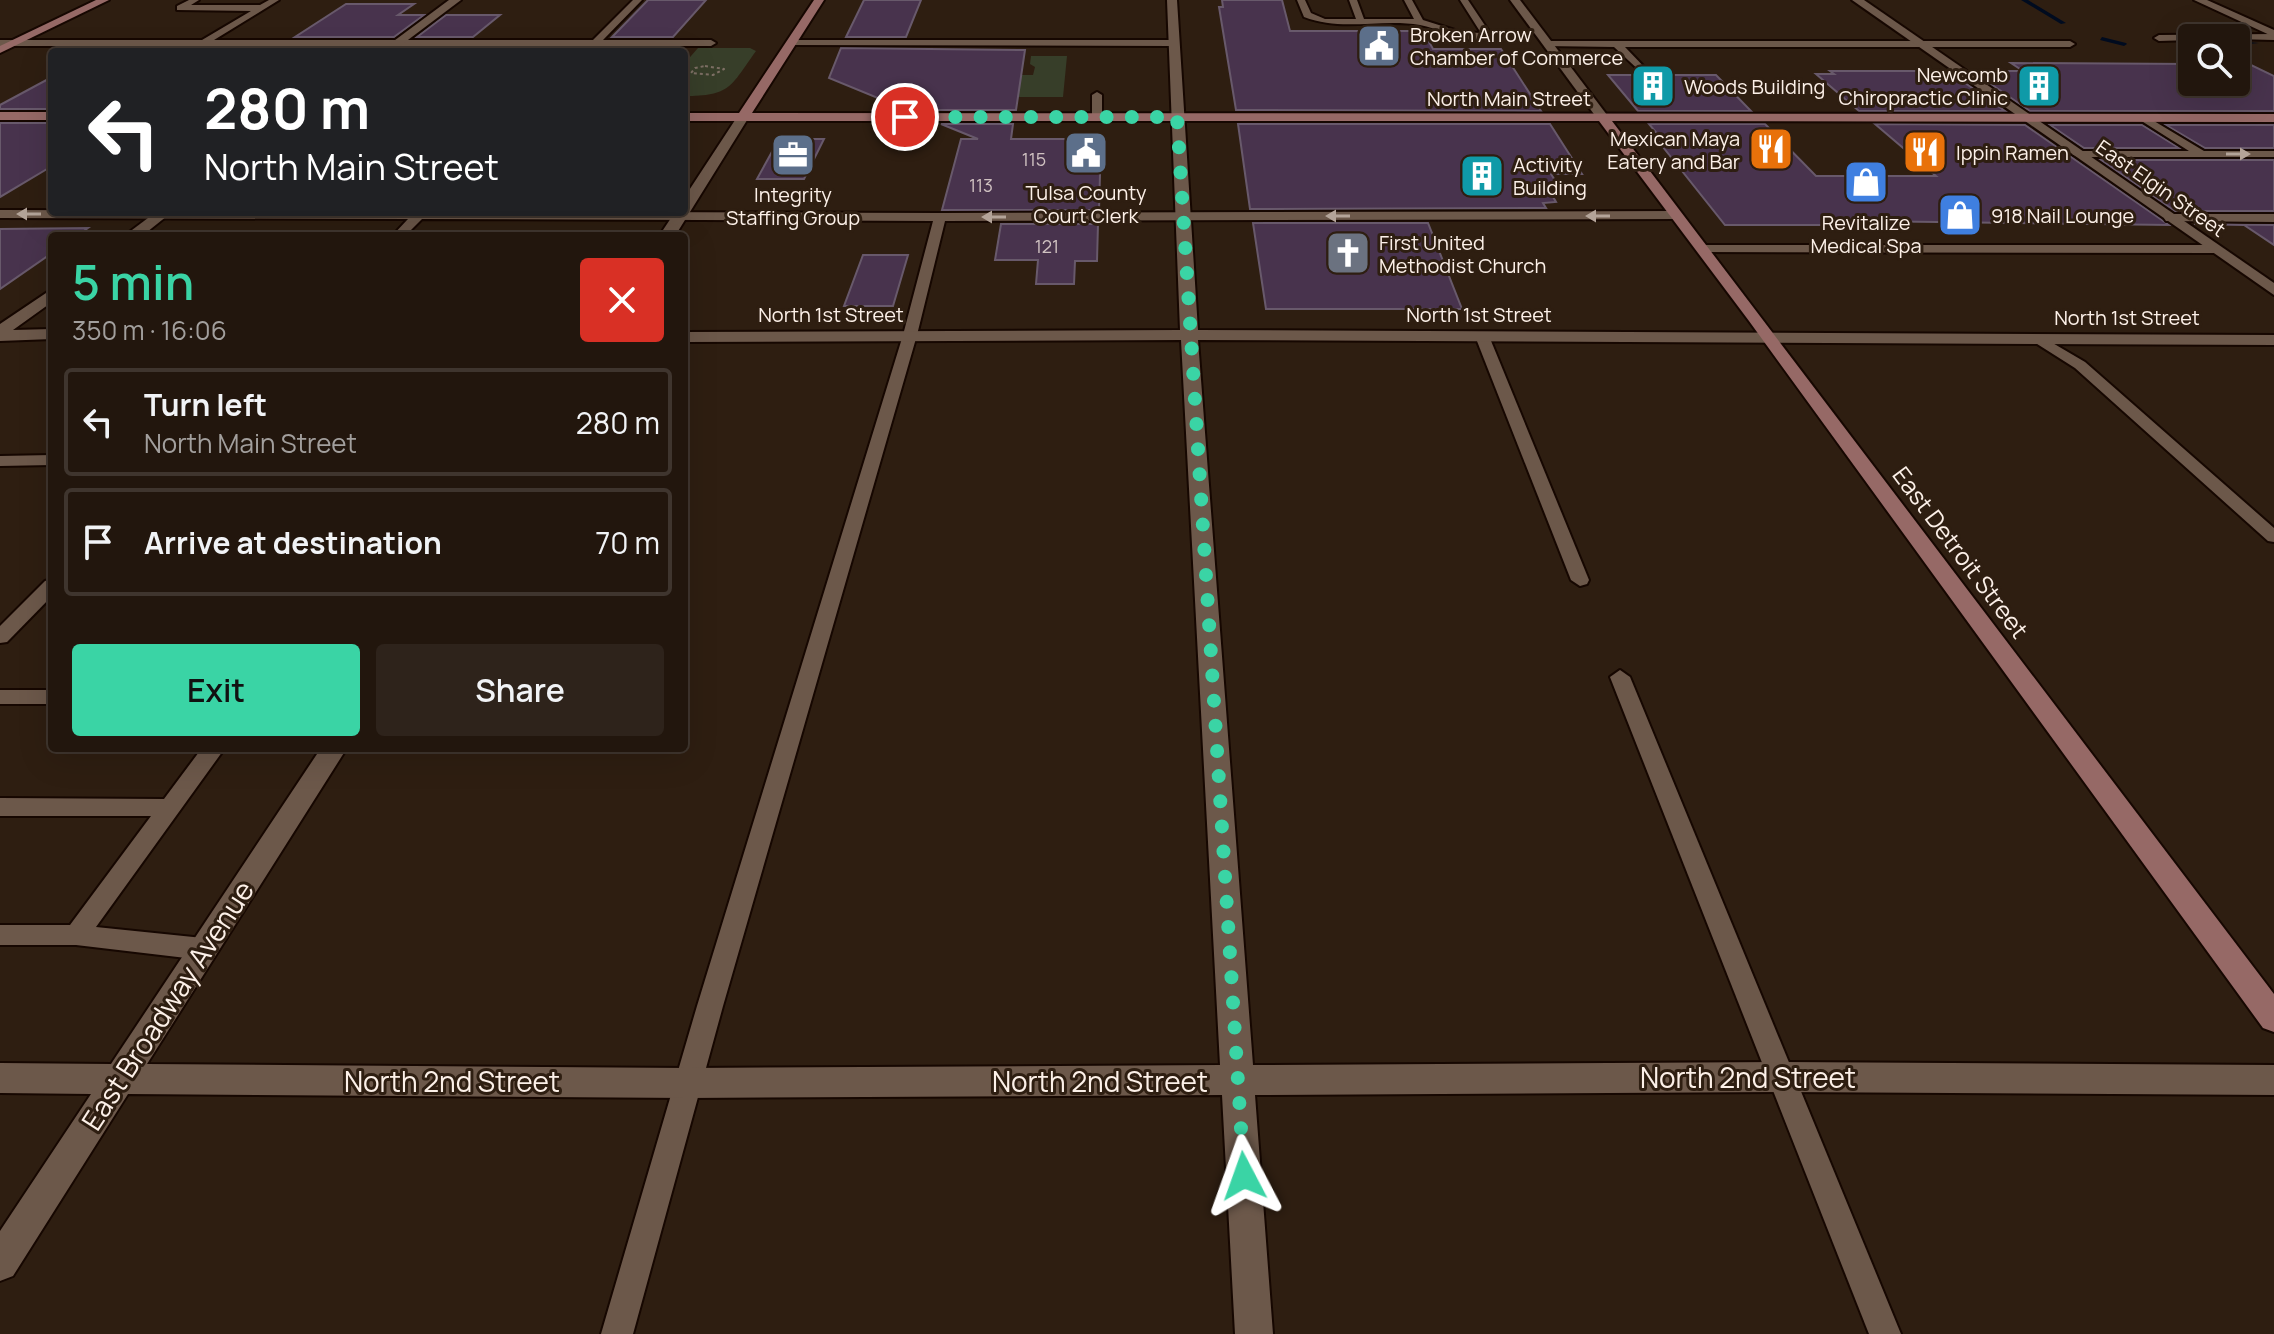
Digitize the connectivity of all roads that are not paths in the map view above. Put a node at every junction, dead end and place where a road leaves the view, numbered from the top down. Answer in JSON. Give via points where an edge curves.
{"nodes":[{"id":1,"x":104,"y":0,"type":"edge"},
{"id":2,"x":195,"y":0,"type":"edge"},
{"id":3,"x":275,"y":0,"type":"edge"},
{"id":4,"x":456,"y":0,"type":"edge"},
{"id":5,"x":638,"y":0,"type":"edge"},
{"id":6,"x":819,"y":0,"type":"edge"},
{"id":7,"x":1172,"y":0,"type":"edge"},
{"id":8,"x":1301,"y":0,"type":"edge"},
{"id":9,"x":1353,"y":0,"type":"edge"},
{"id":10,"x":1408,"y":0,"type":"edge"},
{"id":11,"x":1464,"y":0,"type":"edge"},
{"id":12,"x":1515,"y":0,"type":"edge"},
{"id":13,"x":1857,"y":0,"type":"edge"},
{"id":14,"x":2199,"y":0,"type":"edge"},
{"id":15,"x":262,"y":8,"type":"junction"},
{"id":16,"x":1361,"y":22,"type":"junction"},
{"id":17,"x":1420,"y":22,"type":"junction"},
{"id":18,"x":399,"y":29,"type":"dead end"},
{"id":19,"x":415,"y":29,"type":"junction"},
{"id":20,"x":225,"y":30,"type":"junction"},
{"id":21,"x":241,"y":30,"type":"dead end"},
{"id":22,"x":2274,"y":36,"type":"edge"},
{"id":23,"x":2159,"y":38,"type":"dead end"},
{"id":24,"x":206,"y":41,"type":"junction"},
{"id":25,"x":16,"y":42,"type":"junction"},
{"id":26,"x":398,"y":42,"type":"junction"},
{"id":27,"x":0,"y":43,"type":"edge"},
{"id":28,"x":595,"y":43,"type":"junction"},
{"id":29,"x":711,"y":43,"type":"dead end"},
{"id":30,"x":791,"y":43,"type":"junction"},
{"id":31,"x":1173,"y":43,"type":"junction"},
{"id":32,"x":1547,"y":44,"type":"junction"},
{"id":33,"x":1617,"y":44,"type":"junction"},
{"id":34,"x":1922,"y":44,"type":"junction"},
{"id":35,"x":2070,"y":44,"type":"dead end"},
{"id":36,"x":390,"y":48,"type":"edge"},
{"id":37,"x":0,"y":50,"type":"edge"},
{"id":38,"x":1643,"y":71,"type":"dead end"},
{"id":39,"x":1097,"y":95,"type":"dead end"},
{"id":40,"x":0,"y":116,"type":"edge"},
{"id":41,"x":48,"y":116,"type":"edge"},
{"id":42,"x":688,"y":117,"type":"edge"},
{"id":43,"x":743,"y":117,"type":"junction"},
{"id":44,"x":1177,"y":117,"type":"junction"},
{"id":45,"x":1097,"y":118,"type":"junction"},
{"id":46,"x":1603,"y":118,"type":"junction"},
{"id":47,"x":2026,"y":118,"type":"junction"},
{"id":48,"x":2144,"y":118,"type":"junction"},
{"id":49,"x":2274,"y":118,"type":"edge"},
{"id":50,"x":2078,"y":154,"type":"junction"},
{"id":51,"x":2202,"y":154,"type":"junction"},
{"id":52,"x":2274,"y":154,"type":"edge"},
{"id":53,"x":688,"y":203,"type":"edge"},
{"id":54,"x":688,"y":212,"type":"edge"},
{"id":55,"x":0,"y":214,"type":"edge"},
{"id":56,"x":48,"y":214,"type":"edge"},
{"id":57,"x":1676,"y":215,"type":"junction"},
{"id":58,"x":160,"y":216,"type":"edge"},
{"id":59,"x":418,"y":216,"type":"edge"},
{"id":60,"x":1183,"y":216,"type":"junction"},
{"id":61,"x":940,"y":217,"type":"junction"},
{"id":62,"x":2170,"y":218,"type":"junction"},
{"id":63,"x":2274,"y":218,"type":"edge"},
{"id":64,"x":138,"y":232,"type":"edge"},
{"id":65,"x":402,"y":232,"type":"edge"},
{"id":66,"x":1703,"y":249,"type":"junction"},
{"id":67,"x":2215,"y":249,"type":"junction"},
{"id":68,"x":2274,"y":290,"type":"edge"},
{"id":69,"x":48,"y":297,"type":"edge"},
{"id":70,"x":0,"y":334,"type":"edge"},
{"id":71,"x":48,"y":334,"type":"edge"},
{"id":72,"x":910,"y":335,"type":"junction"},
{"id":73,"x":1189,"y":336,"type":"junction"},
{"id":74,"x":1482,"y":336,"type":"junction"},
{"id":75,"x":688,"y":337,"type":"edge"},
{"id":76,"x":1770,"y":338,"type":"junction"},
{"id":77,"x":2039,"y":339,"type":"junction"},
{"id":78,"x":2274,"y":340,"type":"edge"},
{"id":79,"x":48,"y":460,"type":"edge"},
{"id":80,"x":0,"y":461,"type":"edge"},
{"id":81,"x":2274,"y":537,"type":"edge"},
{"id":82,"x":1580,"y":580,"type":"dead end"},
{"id":83,"x":43,"y":602,"type":"edge"},
{"id":84,"x":0,"y":637,"type":"edge"},
{"id":85,"x":1620,"y":677,"type":"dead end"},
{"id":86,"x":0,"y":697,"type":"edge"},
{"id":87,"x":48,"y":697,"type":"edge"},
{"id":88,"x":211,"y":752,"type":"edge"},
{"id":89,"x":331,"y":752,"type":"edge"},
{"id":90,"x":0,"y":807,"type":"edge"},
{"id":91,"x":170,"y":808,"type":"junction"},
{"id":92,"x":0,"y":935,"type":"edge"},
{"id":93,"x":76,"y":935,"type":"junction"},
{"id":94,"x":203,"y":949,"type":"junction"},
{"id":95,"x":2274,"y":1018,"type":"edge"},
{"id":96,"x":1782,"y":1077,"type":"junction"},
{"id":97,"x":0,"y":1078,"type":"edge"},
{"id":98,"x":119,"y":1079,"type":"junction"},
{"id":99,"x":2274,"y":1080,"type":"edge"},
{"id":100,"x":1238,"y":1081,"type":"junction"},
{"id":101,"x":688,"y":1083,"type":"junction"},
{"id":102,"x":0,"y":1263,"type":"edge"},
{"id":103,"x":617,"y":1334,"type":"edge"},
{"id":104,"x":1254,"y":1334,"type":"edge"},
{"id":105,"x":1885,"y":1334,"type":"edge"}],
"edges":[{"from":1,"to":25,"type":"main road"},
{"from":2,"to":15,"type":"lane","via":[[180,8]]},
{"from":3,"to":15,"type":"lane"},
{"from":4,"to":19,"type":"street"},
{"from":5,"to":28,"type":"lane"},
{"from":6,"to":30,"type":"main road"},
{"from":7,"to":31,"type":"street"},
{"from":8,"to":16,"type":"lane","via":[[1314,19]]},
{"from":9,"to":16,"type":"lane"},
{"from":10,"to":17,"type":"lane"},
{"from":11,"to":17,"type":"lane","via":[[1487,36],[1460,35]]},
{"from":12,"to":32,"type":"street"},
{"from":13,"to":34,"type":"street","name":"East Elgin Street"},
{"from":14,"to":22,"type":"street"},
{"from":15,"to":20,"type":"lane"},
{"from":16,"to":17,"type":"lane"},
{"from":18,"to":19,"type":"lane"},
{"from":19,"to":26,"type":"street"},
{"from":20,"to":21,"type":"lane"},
{"from":20,"to":24,"type":"lane"},
{"from":22,"to":23,"type":"lane"},
{"from":24,"to":25,"type":"lane"},
{"from":24,"to":26,"type":"lane"},
{"from":25,"to":27,"type":"lane"},
{"from":25,"to":37,"type":"main road"},
{"from":26,"to":28,"type":"lane"},
{"from":26,"to":36,"type":"street"},
{"from":28,"to":29,"type":"lane"},
{"from":30,"to":31,"type":"lane"},
{"from":30,"to":43,"type":"main road"},
{"from":31,"to":44,"type":"street"},
{"from":32,"to":33,"type":"lane"},
{"from":32,"to":46,"type":"street"},
{"from":33,"to":34,"type":"lane"},
{"from":33,"to":38,"type":"lane"},
{"from":34,"to":35,"type":"lane"},
{"from":34,"to":47,"type":"street","name":"East Elgin Street"},
{"from":39,"to":45,"type":"lane"},
{"from":40,"to":41,"type":"main road"},
{"from":42,"to":43,"type":"main road","name":"North Main Street"},
{"from":43,"to":45,"type":"main road","name":"North Main Street"},
{"from":43,"to":53,"type":"street"},
{"from":44,"to":45,"type":"main road","name":"North Main Street"},
{"from":44,"to":46,"type":"main road","name":"North Main Street"},
{"from":44,"to":60,"type":"street"},
{"from":46,"to":47,"type":"main road","name":"North Main Street"},
{"from":46,"to":57,"type":"main road","name":"East Detroit Street"},
{"from":47,"to":48,"type":"main road","name":"North Main Street"},
{"from":47,"to":50,"type":"street","name":"East Elgin Street"},
{"from":48,"to":49,"type":"main road","name":"North Main Street"},
{"from":48,"to":51,"type":"lane"},
{"from":50,"to":51,"type":"lane"},
{"from":50,"to":62,"type":"street","name":"East Elgin Street"},
{"from":51,"to":52,"type":"lane","one_way":true},
{"from":54,"to":61,"type":"lane"},
{"from":56,"to":55,"type":"lane","one_way":true},
{"from":57,"to":60,"type":"lane","one_way":true},
{"from":57,"to":66,"type":"main road","name":"East Detroit Street"},
{"from":58,"to":64,"type":"street"},
{"from":59,"to":65,"type":"lane"},
{"from":60,"to":61,"type":"lane","one_way":true},
{"from":60,"to":73,"type":"street"},
{"from":61,"to":72,"type":"lane"},
{"from":62,"to":63,"type":"lane"},
{"from":62,"to":67,"type":"street","name":"East Elgin Street"},
{"from":66,"to":67,"type":"lane"},
{"from":66,"to":76,"type":"main road","name":"East Detroit Street"},
{"from":67,"to":68,"type":"street","name":"East Elgin Street"},
{"from":69,"to":70,"type":"street"},
{"from":70,"to":71,"type":"street"},
{"from":72,"to":73,"type":"street","name":"North 1st Street"},
{"from":72,"to":75,"type":"street","name":"North 1st Street"},
{"from":72,"to":101,"type":"lane"},
{"from":73,"to":74,"type":"street","name":"North 1st Street"},
{"from":73,"to":100,"type":"street"},
{"from":74,"to":76,"type":"street","name":"North 1st Street"},
{"from":74,"to":82,"type":"lane"},
{"from":76,"to":77,"type":"street","name":"North 1st Street"},
{"from":76,"to":95,"type":"main road","name":"East Detroit Street"},
{"from":77,"to":78,"type":"street","name":"North 1st Street"},
{"from":77,"to":81,"type":"lane","via":[[2080,365]]},
{"from":79,"to":80,"type":"lane"},
{"from":83,"to":84,"type":"lane"},
{"from":85,"to":96,"type":"lane"},
{"from":86,"to":87,"type":"lane"},
{"from":88,"to":91,"type":"lane"},
{"from":89,"to":94,"type":"street","name":"East Broadway Avenue"},
{"from":90,"to":91,"type":"lane"},
{"from":91,"to":93,"type":"lane"},
{"from":92,"to":93,"type":"lane"},
{"from":93,"to":94,"type":"lane"},
{"from":94,"to":98,"type":"street","name":"East Broadway Avenue"},
{"from":96,"to":99,"type":"street","name":"North 2nd Street"},
{"from":96,"to":100,"type":"street","name":"North 2nd Street"},
{"from":96,"to":105,"type":"lane"},
{"from":97,"to":98,"type":"street","name":"North 2nd Street"},
{"from":98,"to":101,"type":"street","name":"North 2nd Street"},
{"from":98,"to":102,"type":"street","name":"East Broadway Avenue"},
{"from":100,"to":101,"type":"street","name":"North 2nd Street"},
{"from":100,"to":104,"type":"street"},
{"from":101,"to":103,"type":"lane"}]}
